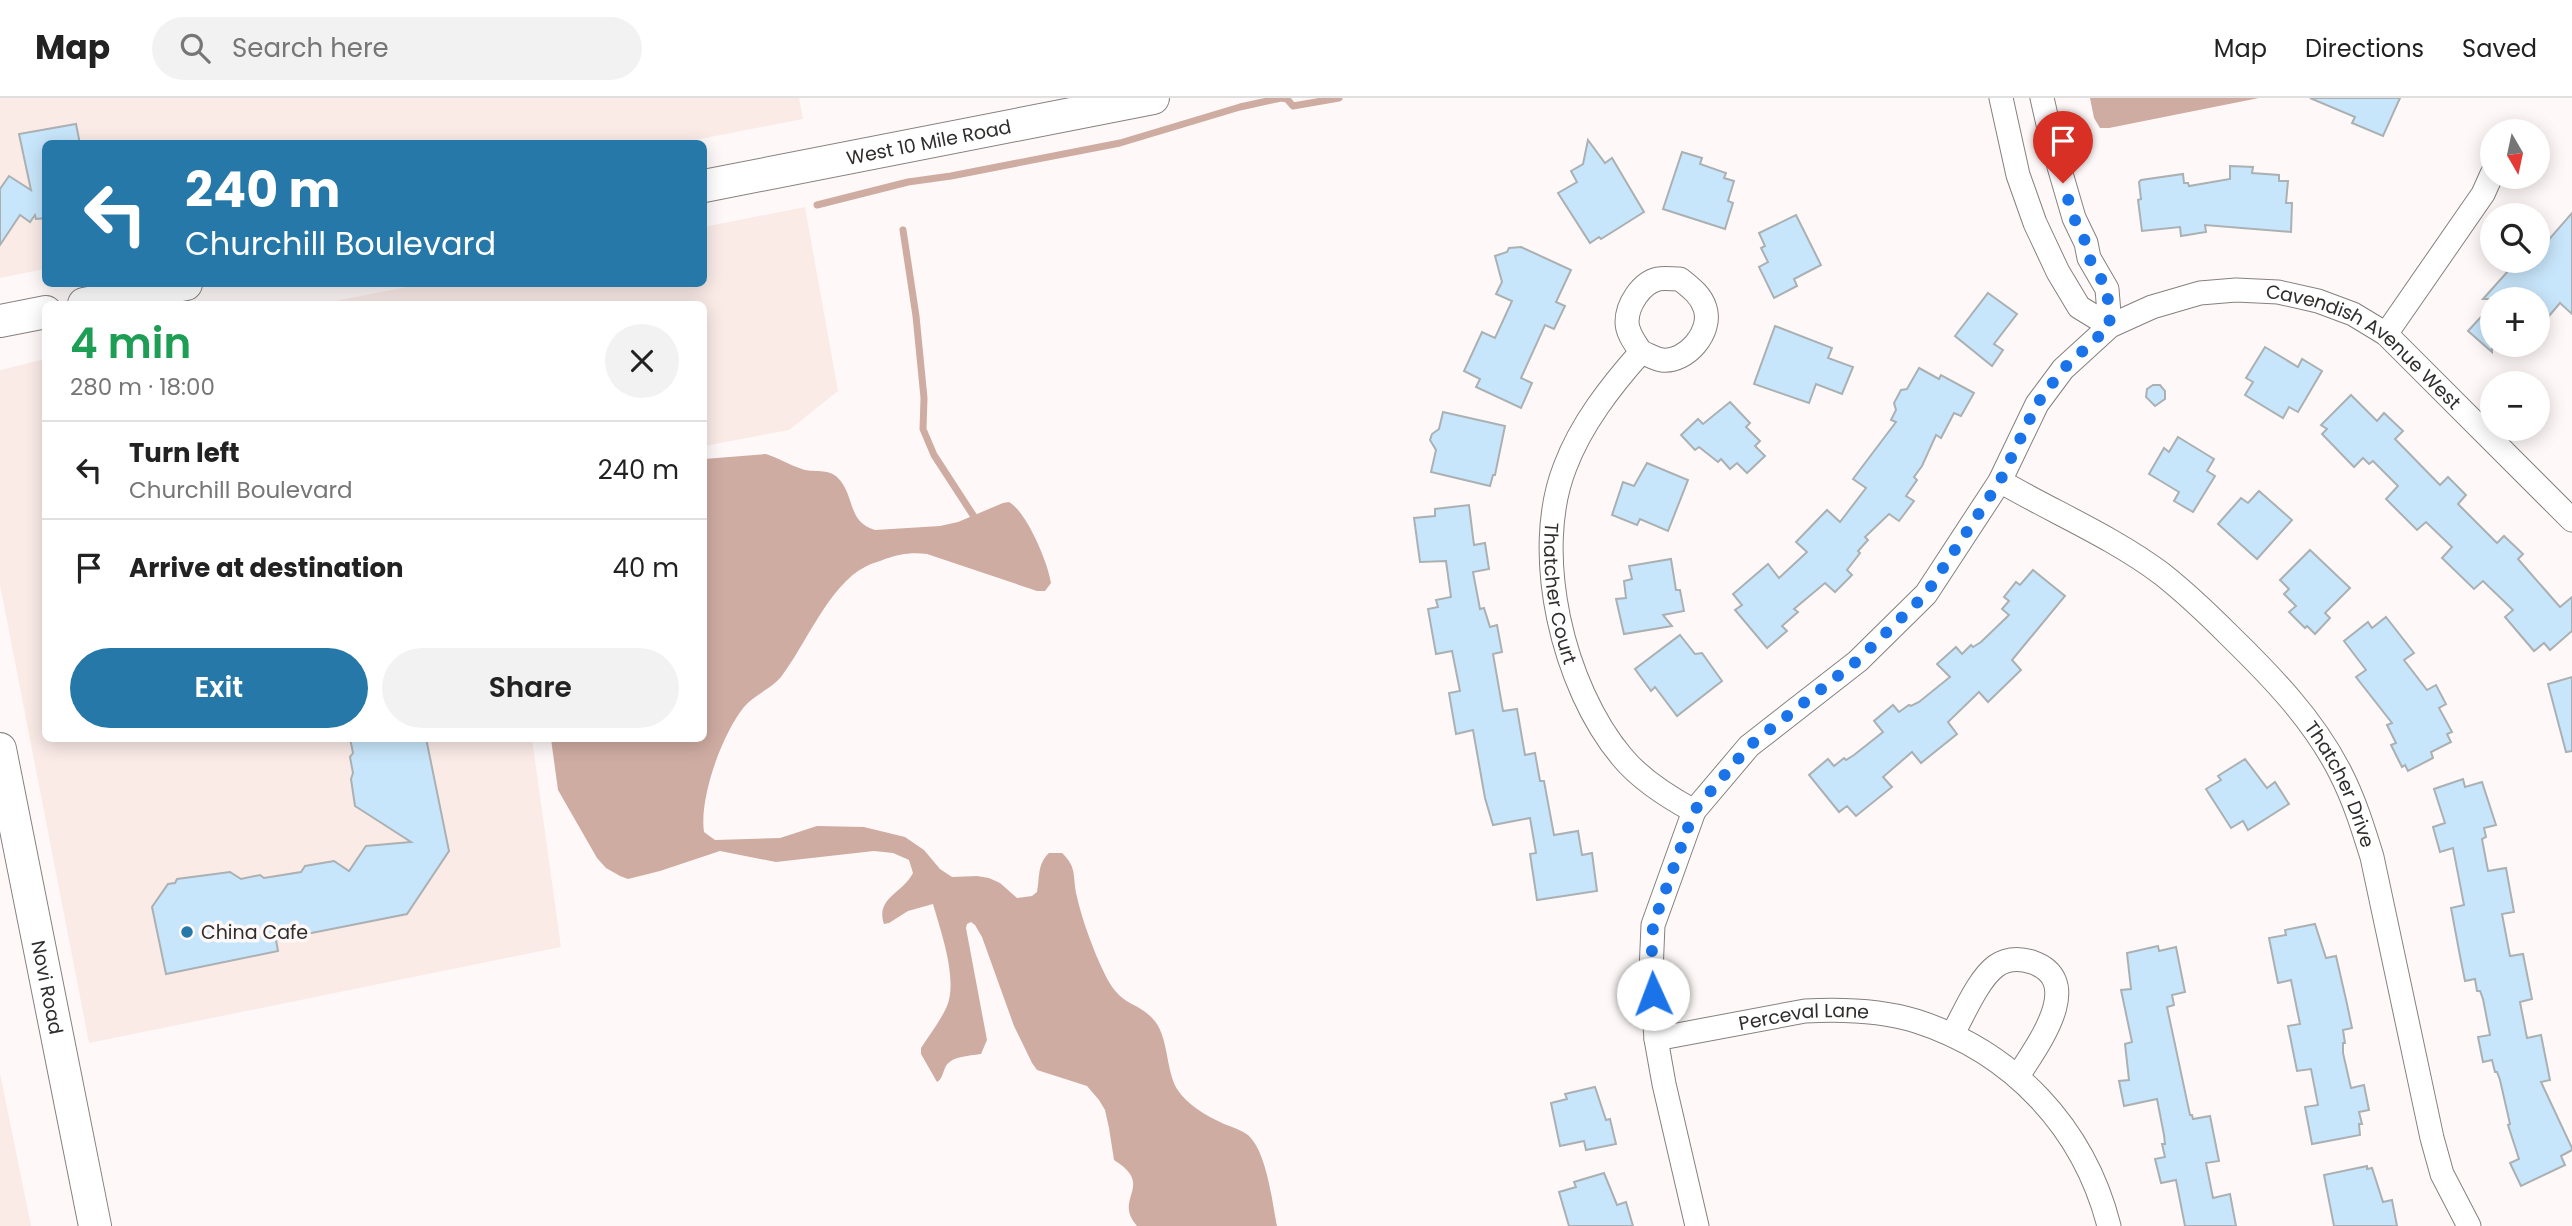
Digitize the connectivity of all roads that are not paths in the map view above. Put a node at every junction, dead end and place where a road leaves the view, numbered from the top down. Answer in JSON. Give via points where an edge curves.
{"nodes":[{"id":1,"x":1153,"y":98,"type":"edge"},
{"id":2,"x":2001,"y":98,"type":"edge"},
{"id":3,"x":2042,"y":98,"type":"edge"},
{"id":4,"x":707,"y":185,"type":"edge"},
{"id":5,"x":2485,"y":189,"type":"edge"},
{"id":6,"x":171,"y":287,"type":"edge"},
{"id":7,"x":99,"y":301,"type":"edge"},
{"id":8,"x":42,"y":313,"type":"edge"},
{"id":9,"x":0,"y":321,"type":"edge"},
{"id":10,"x":2110,"y":326,"type":"junction"},
{"id":11,"x":2386,"y":334,"type":"junction"},
{"id":12,"x":1641,"y":352,"type":"dead end"},
{"id":13,"x":2000,"y":481,"type":"junction"},
{"id":14,"x":2572,"y":520,"type":"edge"},
{"id":15,"x":0,"y":749,"type":"edge"},
{"id":16,"x":1694,"y":811,"type":"junction"},
{"id":17,"x":1952,"y":1035,"type":"junction"},
{"id":18,"x":1656,"y":1039,"type":"junction"},
{"id":19,"x":2018,"y":1076,"type":"junction"},
{"id":20,"x":95,"y":1226,"type":"edge"},
{"id":21,"x":1697,"y":1226,"type":"edge"},
{"id":22,"x":2109,"y":1226,"type":"edge"},
{"id":23,"x":2469,"y":1226,"type":"edge"}],
"edges":[{"from":1,"to":4,"type":"main road","name":"West 10 Mile Road"},
{"from":2,"to":10,"type":"street","via":[[2022,187],[2058,272],[2079,307]]},
{"from":3,"to":10,"type":"street","via":[[2074,218],[2107,289]]},
{"from":5,"to":11,"type":"street"},
{"from":6,"to":7,"type":"main road"},
{"from":8,"to":9,"type":"main road"},
{"from":10,"to":11,"type":"street","name":"Cavendish Avenue West","via":[[2152,307],[2236,290],[2318,300]]},
{"from":10,"to":13,"type":"street","name":"Cavendish Avenue West","via":[[2063,369],[2037,404]]},
{"from":11,"to":14,"type":"street","name":"Cavendish Avenue West"},
{"from":12,"to":16,"type":"street","name":"Thatcher Court","via":[[1584,428],[1565,466],[1553,504],[1554,585],[1567,652],[1580,691],[1599,725],[1623,758],[1646,779]]},
{"from":13,"to":16,"type":"street","name":"Cavendish Avenue West","via":[[1926,594],[1858,660],[1749,746]]},
{"from":13,"to":23,"type":"street","name":"Thatcher Drive","via":[[2161,573],[2244,650],[2318,736],[2358,813],[2372,857],[2432,1138],[2442,1174]]},
{"from":15,"to":20,"type":"main road","name":"Novi Road"},
{"from":16,"to":18,"type":"street","via":[[1653,925]]},
{"from":17,"to":18,"type":"street","name":"Perceval Lane","via":[[1893,1016],[1821,1010]]},
{"from":17,"to":19,"type":"street","name":"Perceval Lane"},
{"from":17,"to":19,"type":"street","via":[[1997,965],[2022,959],[2045,969],[2056,986],[2054,1012]]},
{"from":18,"to":21,"type":"street"},
{"from":19,"to":22,"type":"street","name":"Perceval Lane","via":[[2064,1127],[2092,1178]]}]}
